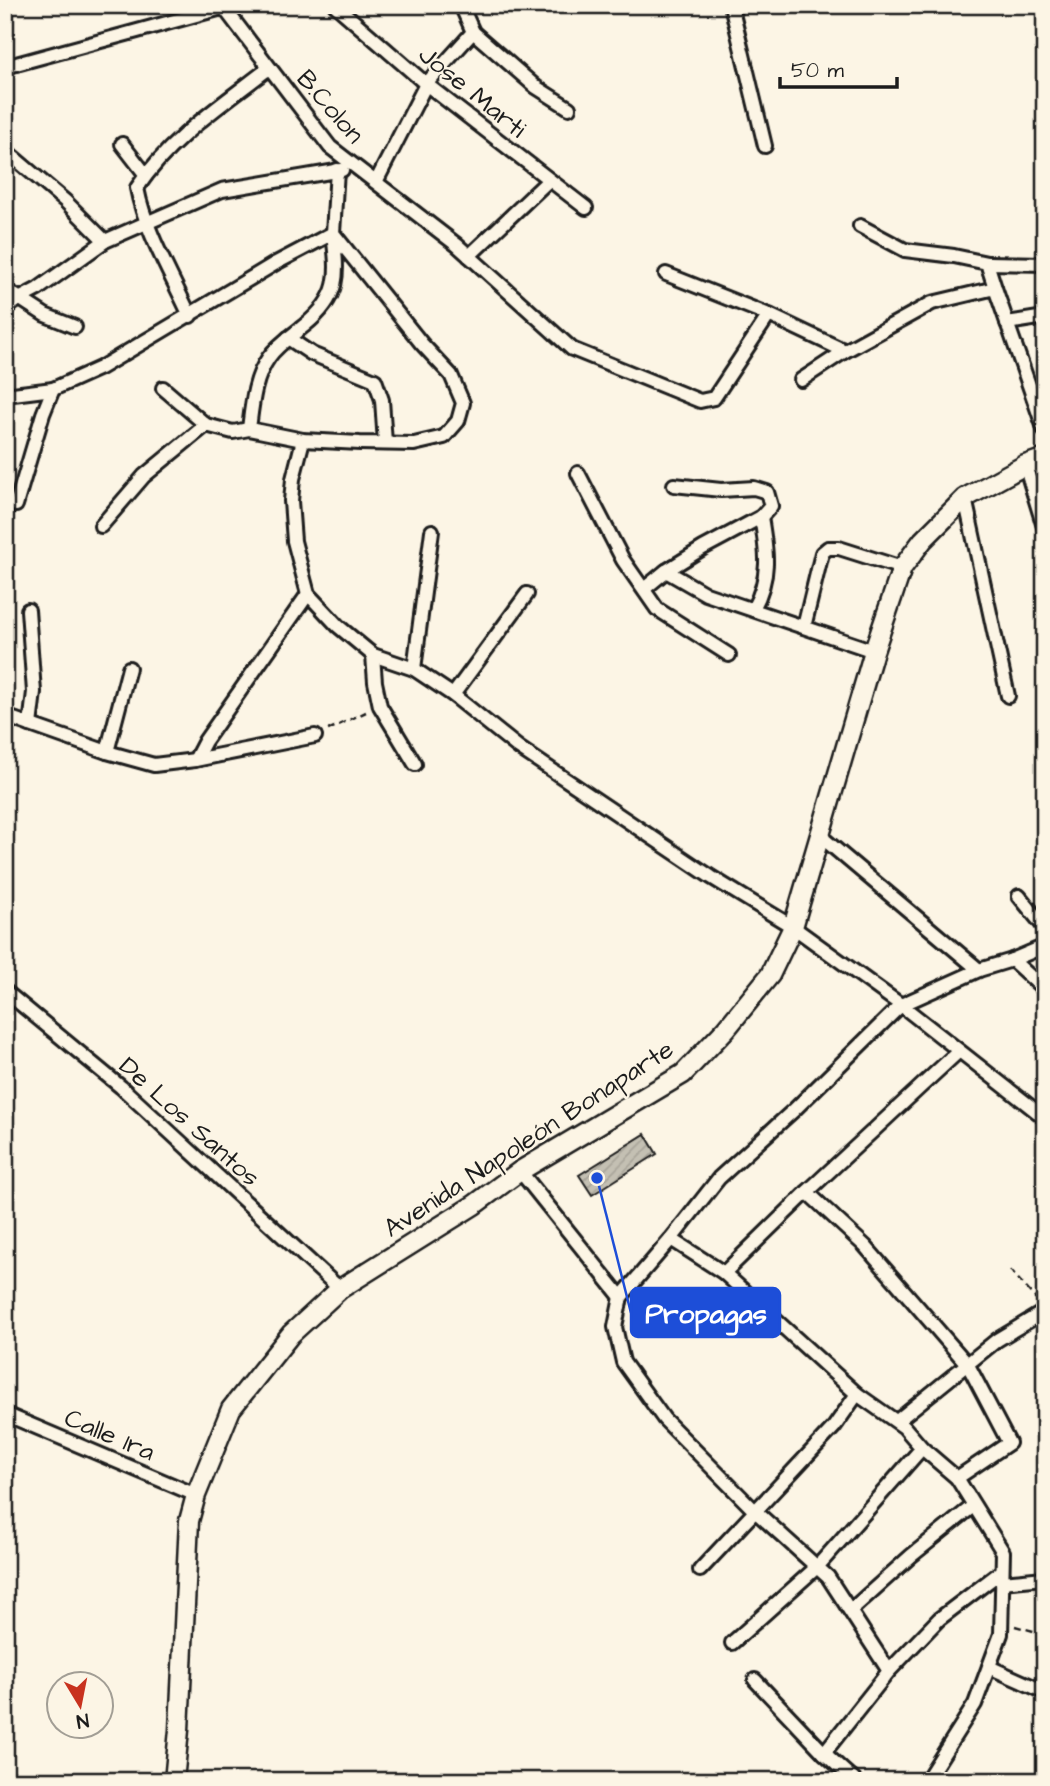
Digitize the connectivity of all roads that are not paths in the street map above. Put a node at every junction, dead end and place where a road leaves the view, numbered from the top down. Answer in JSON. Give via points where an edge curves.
{"nodes":[{"id":1,"x":335,"y":5,"type":"edge"},
{"id":2,"x":461,"y":5,"type":"edge"},
{"id":3,"x":731,"y":5,"type":"edge"},
{"id":4,"x":226,"y":6,"type":"edge"},
{"id":5,"x":473,"y":32,"type":"junction"},
{"id":6,"x":5,"y":67,"type":"edge"},
{"id":7,"x":269,"y":68,"type":"junction"},
{"id":8,"x":426,"y":84,"type":"junction"},
{"id":9,"x":569,"y":108,"type":"dead end"},
{"id":10,"x":122,"y":144,"type":"dead end"},
{"id":11,"x":765,"y":146,"type":"dead end"},
{"id":12,"x":5,"y":150,"type":"edge"},
{"id":13,"x":356,"y":167,"type":"junction"},
{"id":14,"x":337,"y":170,"type":"junction"},
{"id":15,"x":146,"y":175,"type":"junction"},
{"id":16,"x":549,"y":180,"type":"junction"},
{"id":17,"x":376,"y":182,"type":"junction"},
{"id":18,"x":586,"y":208,"type":"dead end"},
{"id":19,"x":148,"y":223,"type":"junction"},
{"id":20,"x":860,"y":226,"type":"dead end"},
{"id":21,"x":334,"y":233,"type":"junction"},
{"id":22,"x":106,"y":241,"type":"junction"},
{"id":23,"x":469,"y":256,"type":"junction"},
{"id":24,"x":987,"y":263,"type":"junction"},
{"id":25,"x":1045,"y":264,"type":"edge"},
{"id":26,"x":666,"y":274,"type":"dead end"},
{"id":27,"x":995,"y":288,"type":"junction"},
{"id":28,"x":5,"y":289,"type":"edge"},
{"id":29,"x":19,"y":299,"type":"junction"},
{"id":30,"x":5,"y":309,"type":"edge"},
{"id":31,"x":769,"y":315,"type":"junction"},
{"id":32,"x":190,"y":316,"type":"junction"},
{"id":33,"x":1045,"y":317,"type":"edge"},
{"id":34,"x":1007,"y":323,"type":"junction"},
{"id":35,"x":75,"y":327,"type":"dead end"},
{"id":36,"x":288,"y":338,"type":"junction"},
{"id":37,"x":845,"y":351,"type":"junction"},
{"id":38,"x":801,"y":380,"type":"dead end"},
{"id":39,"x":163,"y":388,"type":"dead end"},
{"id":40,"x":53,"y":389,"type":"junction"},
{"id":41,"x":5,"y":395,"type":"edge"},
{"id":42,"x":206,"y":425,"type":"junction"},
{"id":43,"x":249,"y":429,"type":"junction"},
{"id":44,"x":1045,"y":431,"type":"edge"},
{"id":45,"x":303,"y":440,"type":"junction"},
{"id":46,"x":385,"y":443,"type":"junction"},
{"id":47,"x":1045,"y":458,"type":"edge"},
{"id":48,"x":1025,"y":465,"type":"junction"},
{"id":49,"x":579,"y":472,"type":"dead end"},
{"id":50,"x":674,"y":485,"type":"dead end"},
{"id":51,"x":965,"y":498,"type":"junction"},
{"id":52,"x":16,"y":505,"type":"dead end"},
{"id":53,"x":761,"y":517,"type":"junction"},
{"id":54,"x":101,"y":526,"type":"dead end"},
{"id":55,"x":1045,"y":530,"type":"edge"},
{"id":56,"x":432,"y":531,"type":"dead end"},
{"id":57,"x":902,"y":568,"type":"junction"},
{"id":58,"x":666,"y":571,"type":"junction"},
{"id":59,"x":644,"y":589,"type":"junction"},
{"id":60,"x":308,"y":594,"type":"junction"},
{"id":61,"x":527,"y":594,"type":"dead end"},
{"id":62,"x":753,"y":609,"type":"junction"},
{"id":63,"x":28,"y":610,"type":"dead end"},
{"id":64,"x":804,"y":627,"type":"junction"},
{"id":65,"x":874,"y":651,"type":"junction"},
{"id":66,"x":373,"y":655,"type":"junction"},
{"id":67,"x":729,"y":655,"type":"dead end"},
{"id":68,"x":129,"y":668,"type":"dead end"},
{"id":69,"x":414,"y":669,"type":"junction"},
{"id":70,"x":453,"y":695,"type":"junction"},
{"id":71,"x":1008,"y":696,"type":"dead end"},
{"id":72,"x":6,"y":718,"type":"edge"},
{"id":73,"x":30,"y":725,"type":"junction"},
{"id":74,"x":315,"y":736,"type":"road end"},
{"id":75,"x":107,"y":752,"type":"junction"},
{"id":76,"x":195,"y":760,"type":"junction"},
{"id":77,"x":415,"y":764,"type":"dead end"},
{"id":78,"x":819,"y":835,"type":"junction"},
{"id":79,"x":1018,"y":896,"type":"dead end"},
{"id":80,"x":793,"y":927,"type":"junction"},
{"id":81,"x":1045,"y":928,"type":"edge"},
{"id":82,"x":1045,"y":946,"type":"edge"},
{"id":83,"x":1012,"y":960,"type":"junction"},
{"id":84,"x":979,"y":970,"type":"junction"},
{"id":85,"x":1045,"y":990,"type":"edge"},
{"id":86,"x":5,"y":991,"type":"edge"},
{"id":87,"x":901,"y":1005,"type":"junction"},
{"id":88,"x":959,"y":1051,"type":"junction"},
{"id":89,"x":1045,"y":1118,"type":"edge"},
{"id":90,"x":520,"y":1171,"type":"junction"},
{"id":91,"x":807,"y":1192,"type":"junction"},
{"id":92,"x":671,"y":1239,"type":"junction"},
{"id":93,"x":724,"y":1273,"type":"junction"},
{"id":94,"x":340,"y":1290,"type":"junction"},
{"id":95,"x":621,"y":1297,"type":"junction"},
{"id":96,"x":1045,"y":1311,"type":"edge"},
{"id":97,"x":968,"y":1364,"type":"junction"},
{"id":98,"x":857,"y":1394,"type":"junction"},
{"id":99,"x":5,"y":1414,"type":"edge"},
{"id":100,"x":897,"y":1421,"type":"junction"},
{"id":101,"x":922,"y":1448,"type":"junction"},
{"id":102,"x":957,"y":1478,"type":"junction"},
{"id":103,"x":196,"y":1495,"type":"junction"},
{"id":104,"x":973,"y":1506,"type":"junction"},
{"id":105,"x":754,"y":1510,"type":"junction"},
{"id":106,"x":817,"y":1567,"type":"junction"},
{"id":107,"x":700,"y":1570,"type":"dead end"},
{"id":108,"x":1002,"y":1576,"type":"junction"},
{"id":109,"x":1044,"y":1578,"type":"edge"},
{"id":110,"x":851,"y":1610,"type":"junction"},
{"id":111,"x":732,"y":1643,"type":"dead end"},
{"id":112,"x":989,"y":1667,"type":"junction"},
{"id":113,"x":889,"y":1671,"type":"junction"},
{"id":114,"x":755,"y":1680,"type":"dead end"},
{"id":115,"x":1045,"y":1692,"type":"edge"},
{"id":116,"x":824,"y":1753,"type":"junction"},
{"id":117,"x":174,"y":1781,"type":"edge"},
{"id":118,"x":855,"y":1781,"type":"edge"},
{"id":119,"x":926,"y":1781,"type":"edge"}],
"edges":[{"from":1,"to":8,"type":"street","name":"Jose Marti"},
{"from":2,"to":5,"type":"street"},
{"from":3,"to":11,"type":"street"},
{"from":4,"to":6,"type":"street"},
{"from":4,"to":7,"type":"street","name":"B.Colon"},
{"from":5,"to":8,"type":"street"},
{"from":5,"to":9,"type":"street"},
{"from":7,"to":13,"type":"street","name":"B.Colon","via":[[330,147]]},
{"from":7,"to":15,"type":"street","via":[[184,136]]},
{"from":8,"to":16,"type":"street","name":"Jose Marti"},
{"from":8,"to":17,"type":"street"},
{"from":10,"to":15,"type":"street"},
{"from":12,"to":22,"type":"street"},
{"from":13,"to":14,"type":"street"},
{"from":13,"to":17,"type":"street","name":"B.Colon"},
{"from":14,"to":19,"type":"street","via":[[222,190]]},
{"from":14,"to":21,"type":"street"},
{"from":15,"to":19,"type":"street","via":[[137,188]]},
{"from":16,"to":18,"type":"street","name":"Jose Marti"},
{"from":16,"to":23,"type":"street"},
{"from":17,"to":23,"type":"street","name":"B.Colon"},
{"from":19,"to":22,"type":"street"},
{"from":19,"to":32,"type":"street"},
{"from":20,"to":24,"type":"street","via":[[905,250]]},
{"from":21,"to":32,"type":"street"},
{"from":21,"to":36,"type":"street","via":[[335,285],[326,303]]},
{"from":21,"to":46,"type":"street","via":[[452,375],[464,403],[458,421],[444,437],[414,444]]},
{"from":22,"to":29,"type":"street"},
{"from":23,"to":31,"type":"street","name":"B.Colon","via":[[572,349],[700,401],[714,398]]},
{"from":24,"to":25,"type":"street"},
{"from":24,"to":27,"type":"street"},
{"from":26,"to":31,"type":"street"},
{"from":27,"to":34,"type":"street"},
{"from":27,"to":37,"type":"street","via":[[932,303]]},
{"from":28,"to":29,"type":"street"},
{"from":29,"to":30,"type":"street"},
{"from":29,"to":35,"type":"street"},
{"from":31,"to":37,"type":"street"},
{"from":32,"to":40,"type":"street","via":[[100,368]]},
{"from":33,"to":34,"type":"street"},
{"from":34,"to":44,"type":"street"},
{"from":36,"to":43,"type":"street","via":[[268,357],[254,390]]},
{"from":36,"to":46,"type":"street","via":[[312,354],[375,380],[382,400]]},
{"from":37,"to":38,"type":"street"},
{"from":39,"to":42,"type":"street"},
{"from":40,"to":41,"type":"street"},
{"from":40,"to":52,"type":"street"},
{"from":42,"to":43,"type":"street","via":[[233,432]]},
{"from":42,"to":54,"type":"street","via":[[144,476]]},
{"from":43,"to":45,"type":"street"},
{"from":45,"to":46,"type":"street"},
{"from":45,"to":60,"type":"street","via":[[291,501],[293,541]]},
{"from":47,"to":48,"type":"main road","name":"Avenida Napoleón Bonaparte"},
{"from":48,"to":51,"type":"main road","name":"Avenida Napoleón Bonaparte"},
{"from":48,"to":55,"type":"street"},
{"from":49,"to":59,"type":"street","via":[[623,560]]},
{"from":50,"to":53,"type":"street","via":[[767,492],[771,506]]},
{"from":51,"to":57,"type":"main road","name":"Avenida Napoleón Bonaparte"},
{"from":51,"to":71,"type":"street"},
{"from":53,"to":58,"type":"street"},
{"from":53,"to":62,"type":"street","via":[[768,558],[762,593]]},
{"from":56,"to":69,"type":"street"},
{"from":57,"to":64,"type":"street","via":[[828,548],[822,554]]},
{"from":57,"to":65,"type":"main road","name":"Avenida Napoleón Bonaparte"},
{"from":58,"to":59,"type":"street"},
{"from":58,"to":62,"type":"street","via":[[706,594]]},
{"from":59,"to":67,"type":"street","via":[[657,609]]},
{"from":60,"to":66,"type":"street"},
{"from":60,"to":76,"type":"street"},
{"from":61,"to":70,"type":"street"},
{"from":62,"to":64,"type":"street"},
{"from":63,"to":73,"type":"street","via":[[33,692]]},
{"from":64,"to":65,"type":"street"},
{"from":65,"to":78,"type":"main road","name":"Avenida Napoleón Bonaparte"},
{"from":66,"to":69,"type":"street"},
{"from":66,"to":77,"type":"street","via":[[380,706]]},
{"from":68,"to":75,"type":"street"},
{"from":69,"to":70,"type":"street"},
{"from":70,"to":80,"type":"street","via":[[519,748]]},
{"from":72,"to":73,"type":"street"},
{"from":73,"to":75,"type":"street"},
{"from":74,"to":76,"type":"street"},
{"from":75,"to":76,"type":"street","via":[[154,765]]},
{"from":78,"to":80,"type":"main road","name":"Avenida Napoleón Bonaparte"},
{"from":78,"to":84,"type":"street"},
{"from":79,"to":81,"type":"street"},
{"from":80,"to":87,"type":"street"},
{"from":80,"to":90,"type":"main road","name":"Avenida Napoleón Bonaparte","via":[[770,975],[683,1074]]},
{"from":82,"to":83,"type":"street"},
{"from":83,"to":84,"type":"street"},
{"from":83,"to":85,"type":"street"},
{"from":84,"to":87,"type":"street"},
{"from":86,"to":94,"type":"street","name":"De Los Santos","via":[[121,1087]]},
{"from":87,"to":88,"type":"street"},
{"from":87,"to":92,"type":"street","via":[[719,1178]]},
{"from":88,"to":89,"type":"street"},
{"from":88,"to":91,"type":"street"},
{"from":90,"to":94,"type":"main road","name":"Avenida Napoleón Bonaparte"},
{"from":90,"to":95,"type":"street"},
{"from":91,"to":93,"type":"street"},
{"from":91,"to":97,"type":"street","via":[[865,1247]]},
{"from":92,"to":93,"type":"street"},
{"from":92,"to":95,"type":"street"},
{"from":93,"to":98,"type":"street"},
{"from":94,"to":103,"type":"main road","name":"Avenida Napoleón Bonaparte","via":[[291,1334],[231,1409]]},
{"from":95,"to":105,"type":"street","via":[[615,1327],[623,1362],[664,1419]]},
{"from":96,"to":97,"type":"street"},
{"from":97,"to":100,"type":"street"},
{"from":97,"to":102,"type":"street","via":[[1009,1443]]},
{"from":98,"to":100,"type":"street"},
{"from":98,"to":105,"type":"street","via":[[834,1427]]},
{"from":99,"to":103,"type":"street","name":"Calle 1ra"},
{"from":100,"to":101,"type":"street"},
{"from":101,"to":102,"type":"street"},
{"from":101,"to":106,"type":"street"},
{"from":102,"to":104,"type":"street"},
{"from":103,"to":117,"type":"main road","name":"Avenida Napoleón Bonaparte","via":[[189,1521]]},
{"from":104,"to":108,"type":"street","via":[[1003,1552]]},
{"from":104,"to":110,"type":"street"},
{"from":105,"to":106,"type":"street"},
{"from":105,"to":107,"type":"street"},
{"from":106,"to":110,"type":"street"},
{"from":106,"to":111,"type":"street"},
{"from":108,"to":109,"type":"street"},
{"from":108,"to":112,"type":"street","via":[[1001,1634]]},
{"from":108,"to":113,"type":"street","via":[[939,1619]]},
{"from":110,"to":113,"type":"street"},
{"from":112,"to":115,"type":"street"},
{"from":112,"to":119,"type":"street","via":[[975,1704]]},
{"from":113,"to":116,"type":"street"},
{"from":114,"to":116,"type":"street"},
{"from":116,"to":118,"type":"street"}]}
